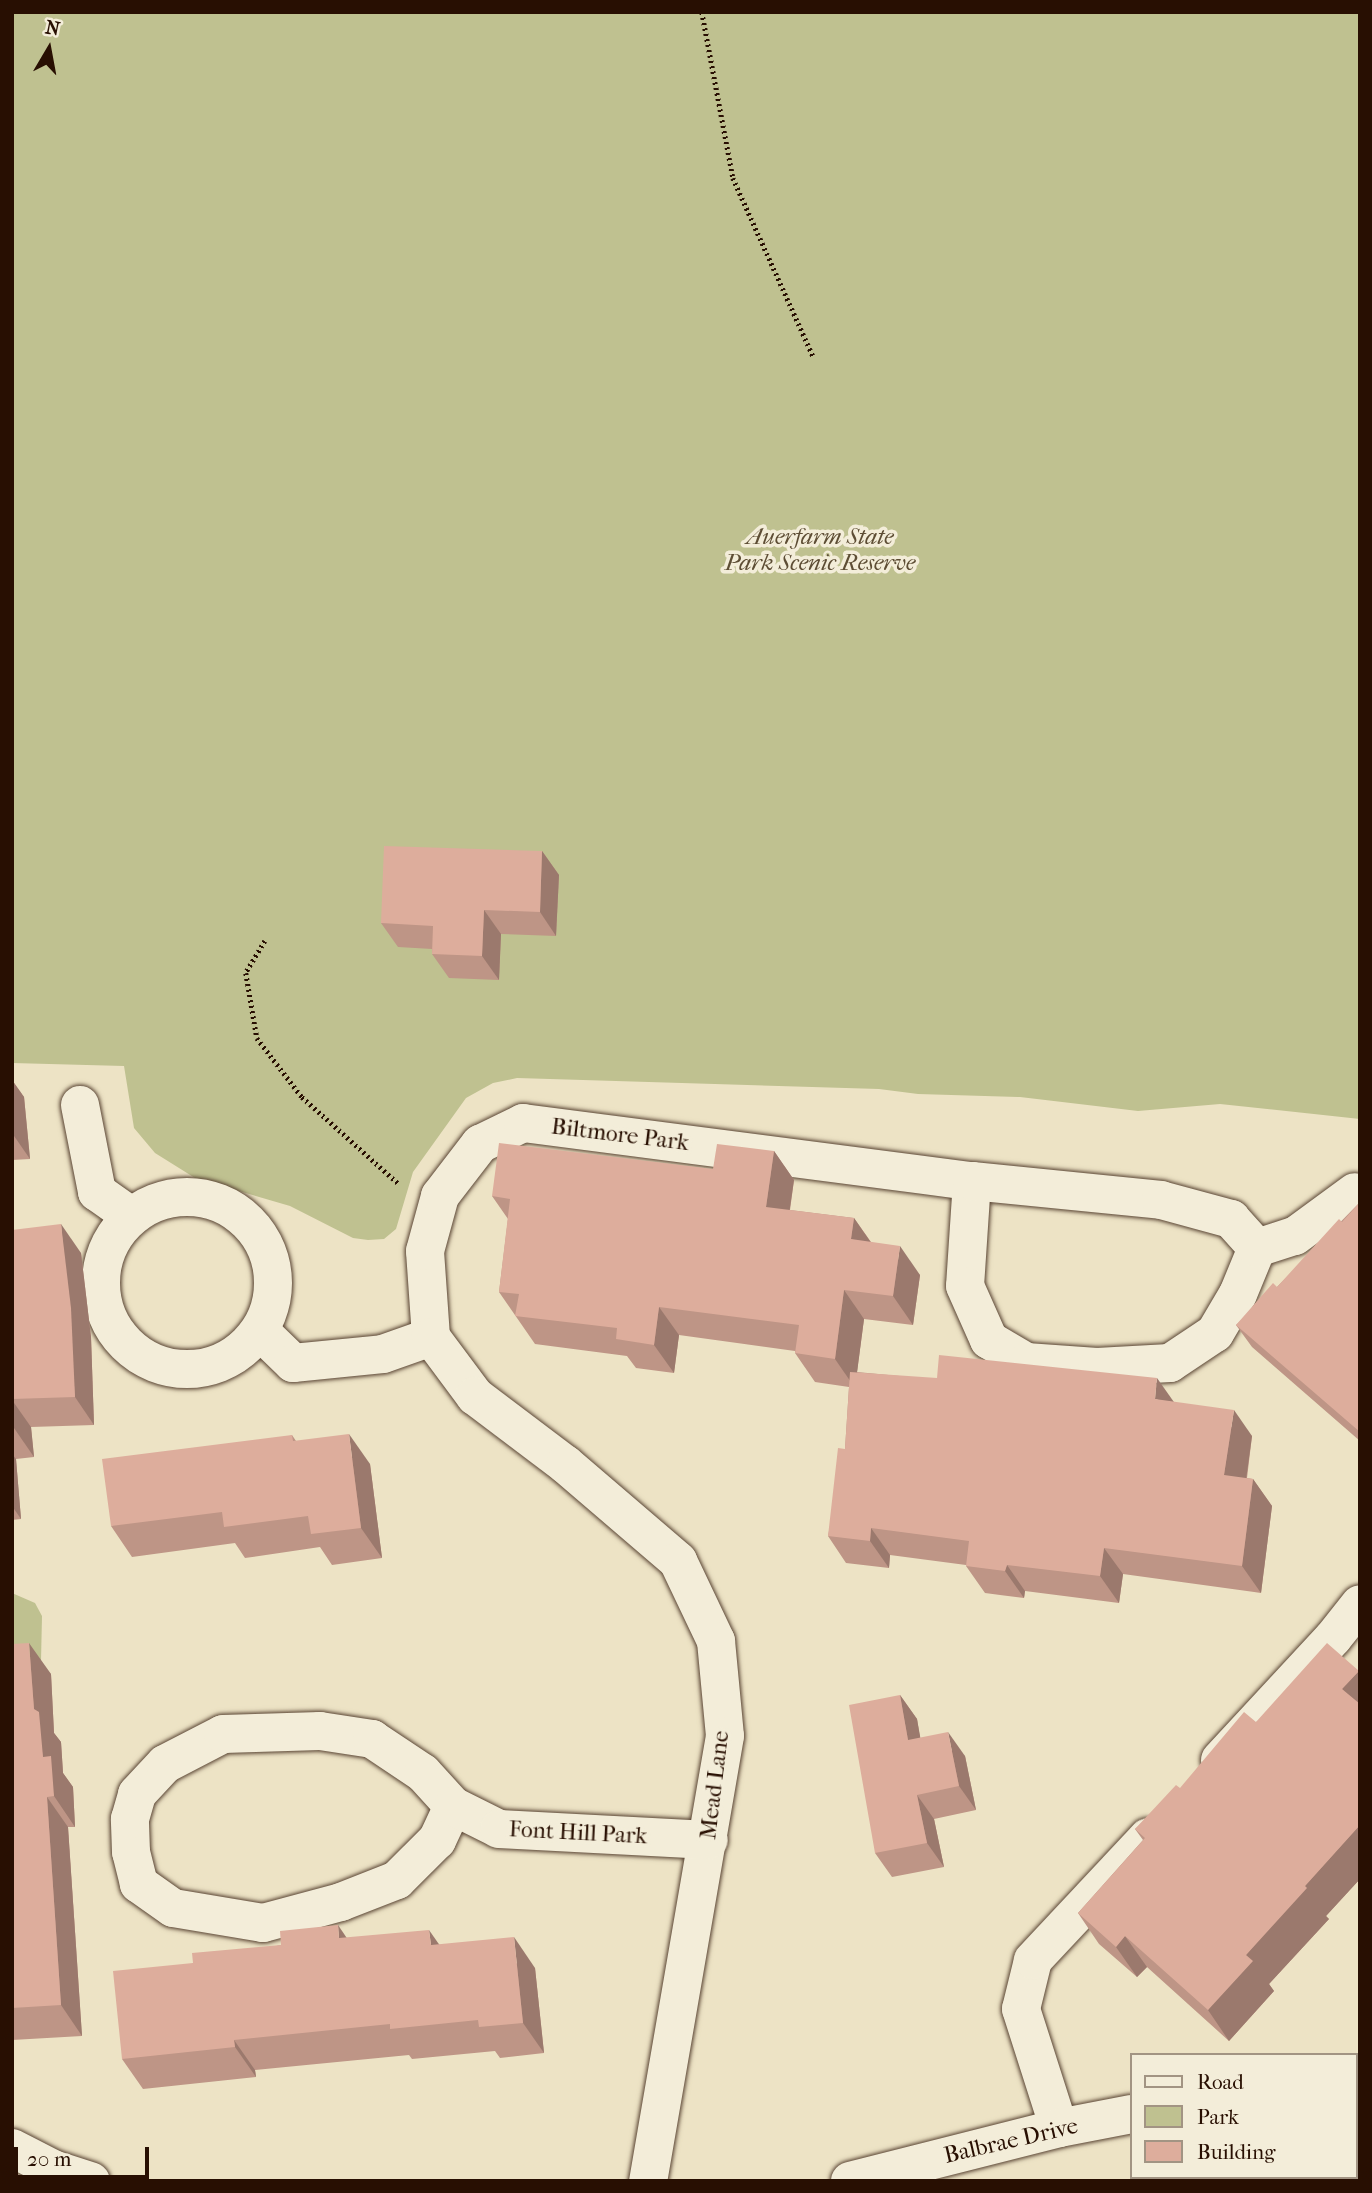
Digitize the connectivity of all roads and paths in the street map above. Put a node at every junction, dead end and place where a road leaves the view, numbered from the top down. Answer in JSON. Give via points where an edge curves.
{"nodes":[{"id":1,"x":702,"y":12,"type":"edge"},
{"id":2,"x":814,"y":358,"type":"dead end"},
{"id":3,"x":265,"y":942,"type":"dead end"},
{"id":4,"x":80,"y":1105,"type":"dead end"},
{"id":5,"x":972,"y":1181,"type":"junction"},
{"id":6,"x":1355,"y":1192,"type":"dead end"},
{"id":7,"x":438,"y":1205,"type":"junction"},
{"id":8,"x":131,"y":1216,"type":"junction"},
{"id":9,"x":1257,"y":1248,"type":"junction"},
{"id":10,"x":260,"y":1331,"type":"junction"},
{"id":11,"x":430,"y":1337,"type":"junction"},
{"id":12,"x":1360,"y":1604,"type":"edge"},
{"id":13,"x":1346,"y":1644,"type":"edge"},
{"id":14,"x":453,"y":1806,"type":"junction"},
{"id":15,"x":709,"y":1840,"type":"junction"},
{"id":16,"x":1130,"y":2114,"type":"edge"},
{"id":17,"x":1059,"y":2128,"type":"junction"},
{"id":18,"x":12,"y":2148,"type":"edge"},
{"id":19,"x":91,"y":2181,"type":"edge"},
{"id":20,"x":648,"y":2181,"type":"edge"},
{"id":21,"x":850,"y":2181,"type":"edge"}],
"edges":[{"from":1,"to":2,"type":"path","via":[[733,178]]},
{"from":3,"to":7,"type":"path","via":[[246,973],[257,1038],[302,1097],[403,1187]]},
{"from":4,"to":8,"type":"street","via":[[97,1192]]},
{"from":5,"to":7,"type":"street","name":"Biltmore Park","via":[[523,1123],[480,1144]]},
{"from":5,"to":9,"type":"street","name":"Biltmore Park","via":[[1161,1200],[1231,1219]]},
{"from":5,"to":9,"type":"street","via":[[965,1286],[989,1340],[1026,1362],[1097,1367],[1170,1363],[1215,1333]]},
{"from":6,"to":9,"type":"street","via":[[1295,1236]]},
{"from":7,"to":11,"type":"street","name":"Biltmore Park","via":[[425,1251]]},
{"from":8,"to":10,"type":"street","via":[[155,1202],[181,1196],[209,1199],[234,1210],[254,1229],[268,1252],[274,1279],[271,1306]]},
{"from":8,"to":10,"type":"street","via":[[111,1238],[101,1266],[101,1296],[110,1325],[128,1348],[153,1363],[183,1370],[239,1353]]},
{"from":10,"to":11,"type":"street","via":[[293,1363],[383,1354]]},
{"from":11,"to":15,"type":"street","name":"Mead Lane","via":[[475,1396],[565,1464],[678,1560],[716,1642],[725,1736]]},
{"from":12,"to":13,"type":"street"},
{"from":13,"to":17,"type":"street","via":[[1183,1799],[1033,1960],[1021,2009]]},
{"from":14,"to":14,"type":"street","name":"Font Hill Park","via":[[423,1773],[372,1739],[320,1731],[223,1734],[164,1764],[136,1794],[131,1852],[139,1884],[173,1908],[263,1923],[341,1902],[397,1880],[437,1840]]},
{"from":14,"to":15,"type":"street","name":"Font Hill Park","via":[[499,1829]]},
{"from":15,"to":20,"type":"street","name":"Mead Lane"},
{"from":16,"to":17,"type":"street","name":"Balbrae Drive"},
{"from":17,"to":21,"type":"street","name":"Balbrae Drive"},
{"from":18,"to":19,"type":"street"}]}
